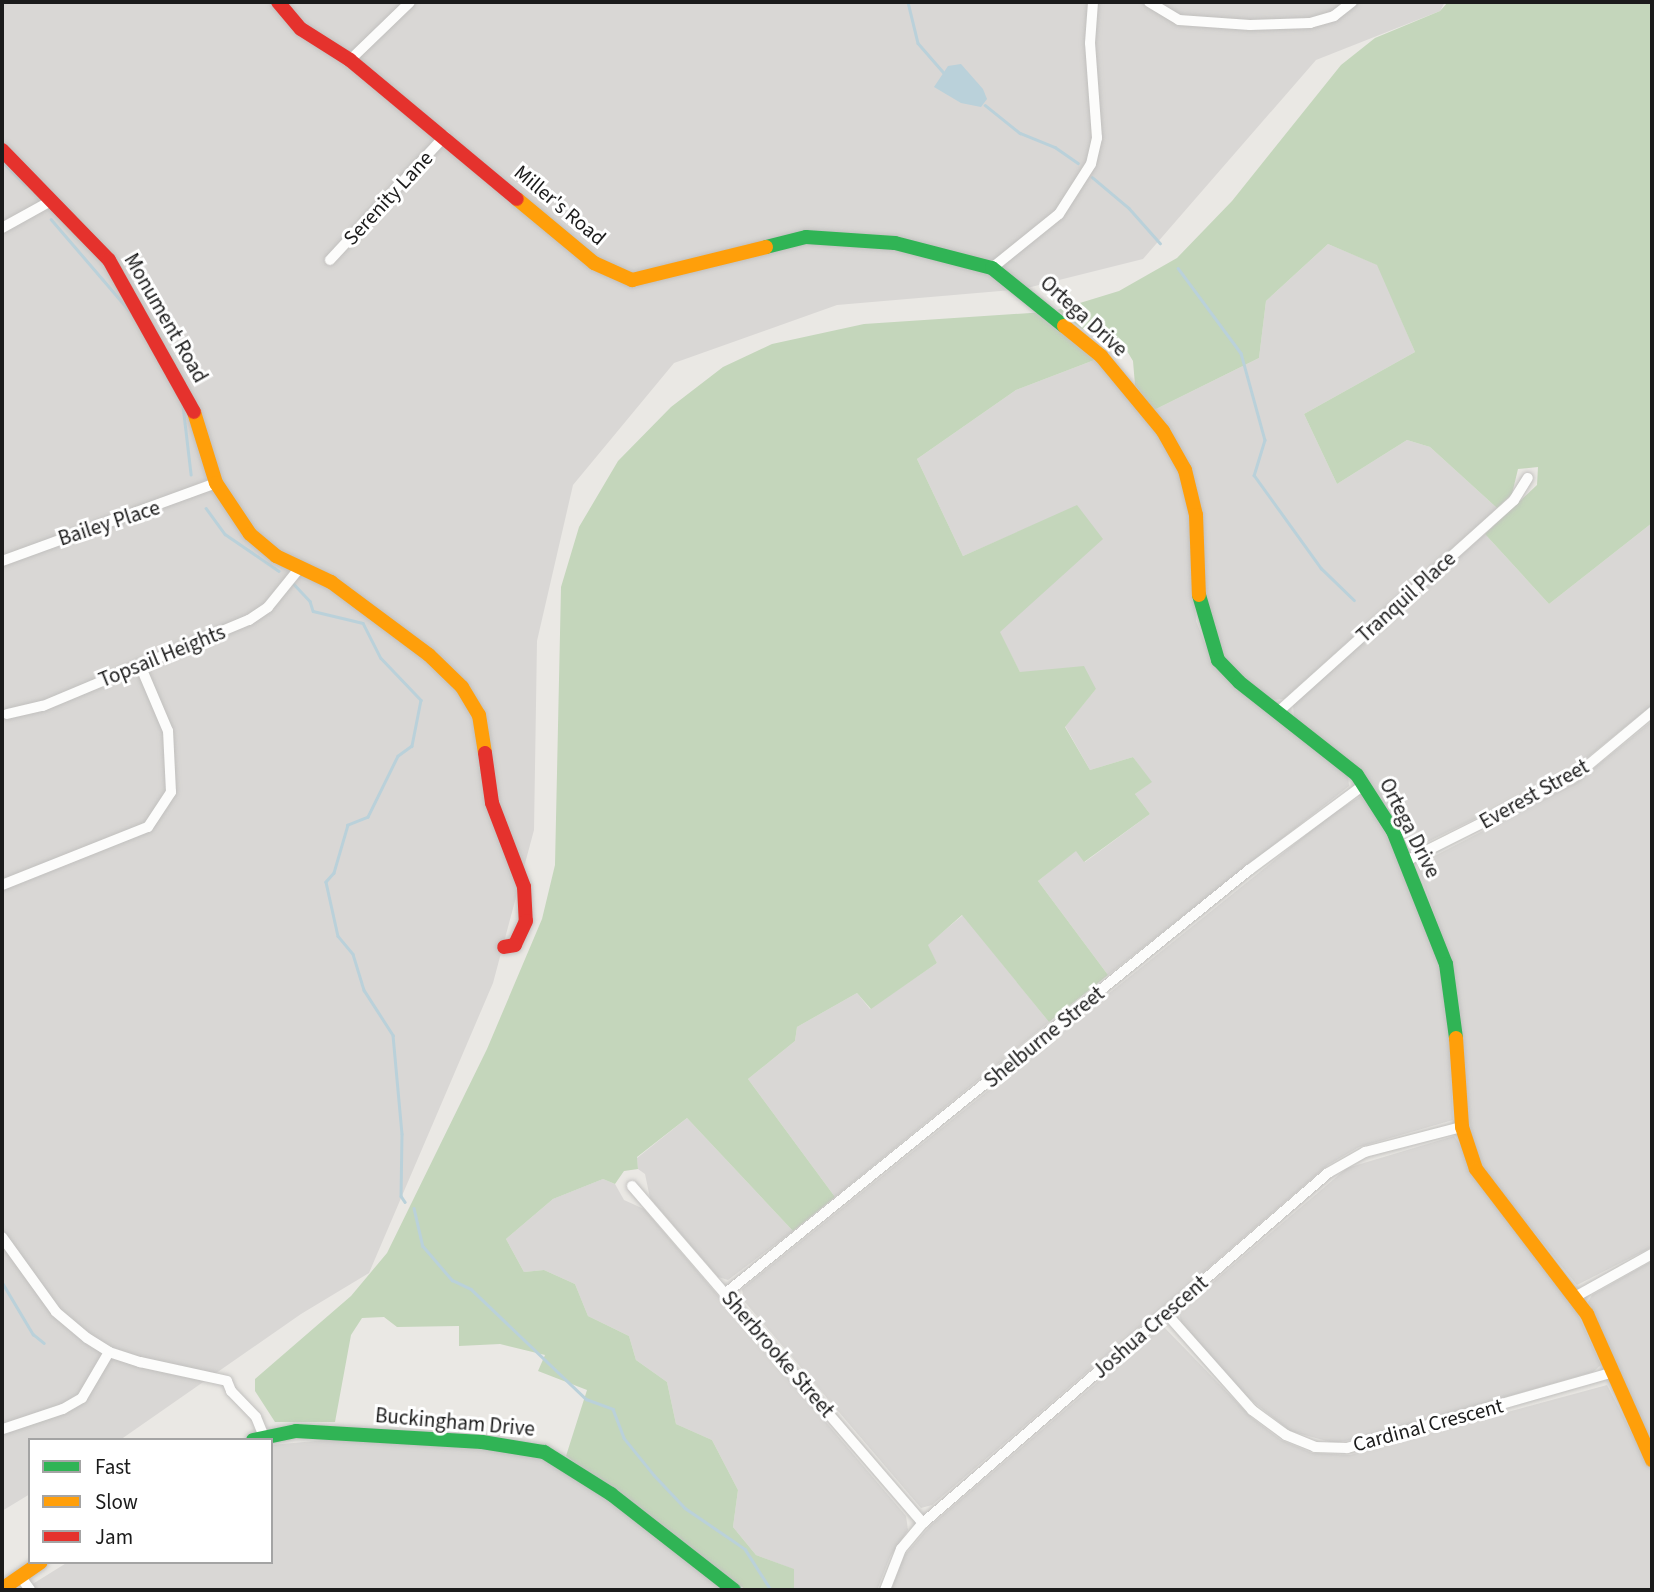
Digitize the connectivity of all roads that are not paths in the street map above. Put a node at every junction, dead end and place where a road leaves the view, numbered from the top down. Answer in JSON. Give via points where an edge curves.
{"nodes":[{"id":1,"x":278,"y":2,"type":"edge"},
{"id":2,"x":410,"y":2,"type":"edge"},
{"id":3,"x":1093,"y":2,"type":"edge"},
{"id":4,"x":1149,"y":2,"type":"edge"},
{"id":5,"x":1352,"y":2,"type":"edge"},
{"id":6,"x":350,"y":60,"type":"junction"},
{"id":7,"x":445,"y":136,"type":"junction"},
{"id":8,"x":2,"y":150,"type":"edge"},
{"id":9,"x":51,"y":201,"type":"junction"},
{"id":10,"x":2,"y":228,"type":"edge"},
{"id":11,"x":330,"y":260,"type":"dead end"},
{"id":12,"x":992,"y":268,"type":"junction"},
{"id":13,"x":1528,"y":478,"type":"dead end"},
{"id":14,"x":216,"y":483,"type":"junction"},
{"id":15,"x":2,"y":561,"type":"edge"},
{"id":16,"x":298,"y":570,"type":"junction"},
{"id":17,"x":139,"y":665,"type":"junction"},
{"id":18,"x":1278,"y":712,"type":"junction"},
{"id":19,"x":1652,"y":712,"type":"edge"},
{"id":20,"x":7,"y":714,"type":"dead end"},
{"id":21,"x":1365,"y":784,"type":"junction"},
{"id":22,"x":1406,"y":862,"type":"junction"},
{"id":23,"x":2,"y":886,"type":"edge"},
{"id":24,"x":504,"y":947,"type":"dead end"},
{"id":25,"x":1462,"y":1127,"type":"junction"},
{"id":26,"x":632,"y":1186,"type":"dead end"},
{"id":27,"x":2,"y":1237,"type":"edge"},
{"id":28,"x":1652,"y":1254,"type":"edge"},
{"id":29,"x":726,"y":1293,"type":"junction"},
{"id":30,"x":1576,"y":1297,"type":"junction"},
{"id":31,"x":1166,"y":1313,"type":"junction"},
{"id":32,"x":109,"y":1352,"type":"junction"},
{"id":33,"x":1614,"y":1372,"type":"junction"},
{"id":34,"x":2,"y":1429,"type":"edge"},
{"id":35,"x":259,"y":1438,"type":"edge"},
{"id":36,"x":1652,"y":1460,"type":"edge"},
{"id":37,"x":923,"y":1523,"type":"junction"},
{"id":38,"x":38,"y":1564,"type":"edge"},
{"id":39,"x":20,"y":1576,"type":"junction"},
{"id":40,"x":2,"y":1590,"type":"edge"},
{"id":41,"x":30,"y":1590,"type":"edge"},
{"id":42,"x":734,"y":1590,"type":"edge"},
{"id":43,"x":885,"y":1590,"type":"edge"}],
"edges":[{"from":1,"to":6,"type":"street","name":"Miller's Road","via":[[301,29]]},
{"from":2,"to":6,"type":"street"},
{"from":3,"to":12,"type":"street","via":[[1090,43],[1097,138],[1091,164],[1059,214]]},
{"from":4,"to":5,"type":"street","via":[[1179,20],[1251,25],[1310,23],[1334,16]]},
{"from":6,"to":7,"type":"street","name":"Miller's Road"},
{"from":7,"to":11,"type":"street","name":"Serenity Lane"},
{"from":7,"to":12,"type":"street","name":"Miller's Road","via":[[594,263],[632,280],[806,237],[895,243]]},
{"from":8,"to":9,"type":"street","name":"Monument Road"},
{"from":9,"to":10,"type":"street"},
{"from":9,"to":14,"type":"street","name":"Monument Road","via":[[109,260],[157,336],[189,397]]},
{"from":12,"to":18,"type":"street","name":"Ortega Drive","via":[[1085,340],[1169,440],[1185,470],[1194,505],[1197,591],[1206,636],[1227,671]]},
{"from":13,"to":18,"type":"street","name":"Tranquil Place","via":[[1514,500]]},
{"from":14,"to":15,"type":"street","name":"Bailey Place"},
{"from":14,"to":16,"type":"street","name":"Monument Road","via":[[250,534]]},
{"from":16,"to":17,"type":"street","name":"Topsail Heights","via":[[256,616]]},
{"from":16,"to":24,"type":"street","name":"Monument Road","via":[[331,582],[429,655],[462,687],[479,715],[492,803],[524,887],[526,921],[516,945]]},
{"from":17,"to":20,"type":"street","name":"Topsail Heights","via":[[43,706]]},
{"from":17,"to":23,"type":"street","via":[[168,731],[171,792],[148,827]]},
{"from":18,"to":21,"type":"street","name":"Ortega Drive"},
{"from":19,"to":22,"type":"street","name":"Everest Street","via":[[1574,777]]},
{"from":21,"to":22,"type":"street","name":"Ortega Drive"},
{"from":21,"to":29,"type":"street","name":"Shelburne Street","via":[[1249,870]]},
{"from":22,"to":25,"type":"street","name":"Ortega Drive","via":[[1446,964]]},
{"from":25,"to":30,"type":"street","name":"Ortega Drive","via":[[1483,1180]]},
{"from":25,"to":31,"type":"street","name":"Joshua Crescent","via":[[1365,1152],[1341,1164]]},
{"from":26,"to":29,"type":"street","name":"Sherbrooke Street"},
{"from":27,"to":32,"type":"street","via":[[56,1312]]},
{"from":28,"to":30,"type":"street"},
{"from":29,"to":37,"type":"street","name":"Sherbrooke Street"},
{"from":30,"to":33,"type":"street","name":"Ortega Drive"},
{"from":31,"to":33,"type":"street","name":"Cardinal Crescent","via":[[1237,1396],[1286,1435],[1315,1447],[1347,1448]]},
{"from":31,"to":37,"type":"street","name":"Joshua Crescent"},
{"from":32,"to":34,"type":"street","via":[[82,1398]]},
{"from":32,"to":35,"type":"street","via":[[227,1381],[231,1391],[253,1411]]},
{"from":33,"to":36,"type":"street","name":"Ortega Drive"},
{"from":35,"to":42,"type":"street","name":"Buckingham Drive","via":[[296,1431],[544,1452],[611,1494]]},
{"from":37,"to":43,"type":"street","name":"Joshua Crescent","via":[[901,1549]]},
{"from":38,"to":39,"type":"street"},
{"from":39,"to":40,"type":"street"},
{"from":39,"to":41,"type":"street"}]}
